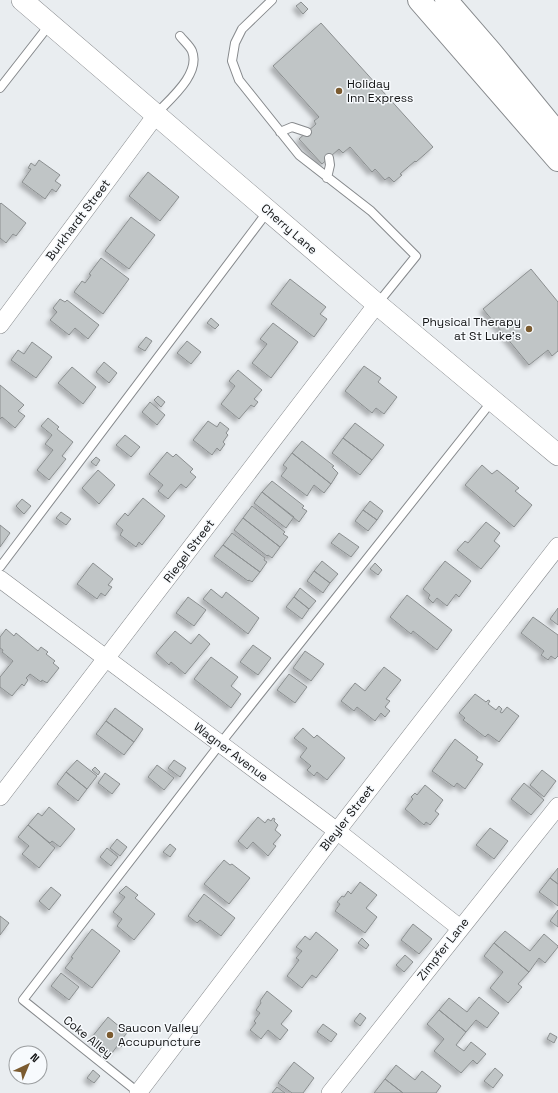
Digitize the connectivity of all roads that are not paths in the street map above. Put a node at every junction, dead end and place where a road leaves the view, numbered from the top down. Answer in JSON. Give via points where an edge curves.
{"nodes":[{"id":1,"x":22,"y":0,"type":"edge"},
{"id":2,"x":272,"y":0,"type":"edge"},
{"id":3,"x":419,"y":0,"type":"edge"},
{"id":4,"x":446,"y":0,"type":"edge"},
{"id":5,"x":50,"y":24,"type":"junction"},
{"id":6,"x":180,"y":36,"type":"dead end"},
{"id":7,"x":0,"y":88,"type":"edge"},
{"id":8,"x":156,"y":115,"type":"junction"},
{"id":9,"x":280,"y":132,"type":"junction"},
{"id":10,"x":307,"y":132,"type":"dead end"},
{"id":11,"x":558,"y":134,"type":"edge"},
{"id":12,"x":329,"y":158,"type":"dead end"},
{"id":13,"x":558,"y":160,"type":"edge"},
{"id":14,"x":327,"y":178,"type":"junction"},
{"id":15,"x":268,"y":211,"type":"junction"},
{"id":16,"x":377,"y":304,"type":"junction"},
{"id":17,"x":0,"y":325,"type":"edge"},
{"id":18,"x":493,"y":400,"type":"junction"},
{"id":19,"x":558,"y":455,"type":"edge"},
{"id":20,"x":558,"y":546,"type":"edge"},
{"id":21,"x":0,"y":567,"type":"edge"},
{"id":22,"x":0,"y":579,"type":"edge"},
{"id":23,"x":107,"y":658,"type":"junction"},
{"id":24,"x":220,"y":744,"type":"junction"},
{"id":25,"x":0,"y":797,"type":"edge"},
{"id":26,"x":558,"y":806,"type":"edge"},
{"id":27,"x":337,"y":831,"type":"junction"},
{"id":28,"x":460,"y":928,"type":"junction"},
{"id":29,"x":138,"y":1093,"type":"edge"},
{"id":30,"x":330,"y":1093,"type":"edge"}],
"edges":[{"from":1,"to":5,"type":"street","name":"Cherry Lane"},
{"from":2,"to":9,"type":"lane","via":[[242,29],[235,43],[232,61],[239,80]]},
{"from":3,"to":13,"type":"highway"},
{"from":4,"to":11,"type":"highway"},
{"from":5,"to":7,"type":"lane"},
{"from":5,"to":8,"type":"street","name":"Cherry Lane"},
{"from":6,"to":8,"type":"lane","via":[[192,50],[194,64],[186,81]]},
{"from":8,"to":15,"type":"street","name":"Cherry Lane"},
{"from":8,"to":17,"type":"street","name":"Burkhardt Street"},
{"from":9,"to":10,"type":"lane","via":[[292,127]]},
{"from":9,"to":14,"type":"lane","via":[[299,155]]},
{"from":12,"to":14,"type":"lane"},
{"from":14,"to":16,"type":"lane","via":[[371,211],[416,256]]},
{"from":15,"to":16,"type":"street","name":"Cherry Lane"},
{"from":15,"to":21,"type":"lane"},
{"from":16,"to":18,"type":"street","name":"Cherry Lane"},
{"from":16,"to":23,"type":"street","name":"Riegel Street"},
{"from":18,"to":19,"type":"street","name":"Cherry Lane"},
{"from":18,"to":24,"type":"lane"},
{"from":20,"to":27,"type":"street","name":"Bleyler Street"},
{"from":22,"to":23,"type":"street","name":"Wagner Avenue"},
{"from":23,"to":24,"type":"street","name":"Wagner Avenue"},
{"from":23,"to":25,"type":"street","name":"Riegel Street"},
{"from":24,"to":27,"type":"street","name":"Wagner Avenue"},
{"from":24,"to":29,"type":"lane","name":"Coke Alley","via":[[23,1000]]},
{"from":26,"to":28,"type":"street","name":"Zimpfer Lane"},
{"from":27,"to":28,"type":"street","name":"Wagner Avenue"},
{"from":27,"to":29,"type":"street","name":"Bleyler Street"},
{"from":28,"to":30,"type":"street","name":"Zimpfer Lane"}]}
